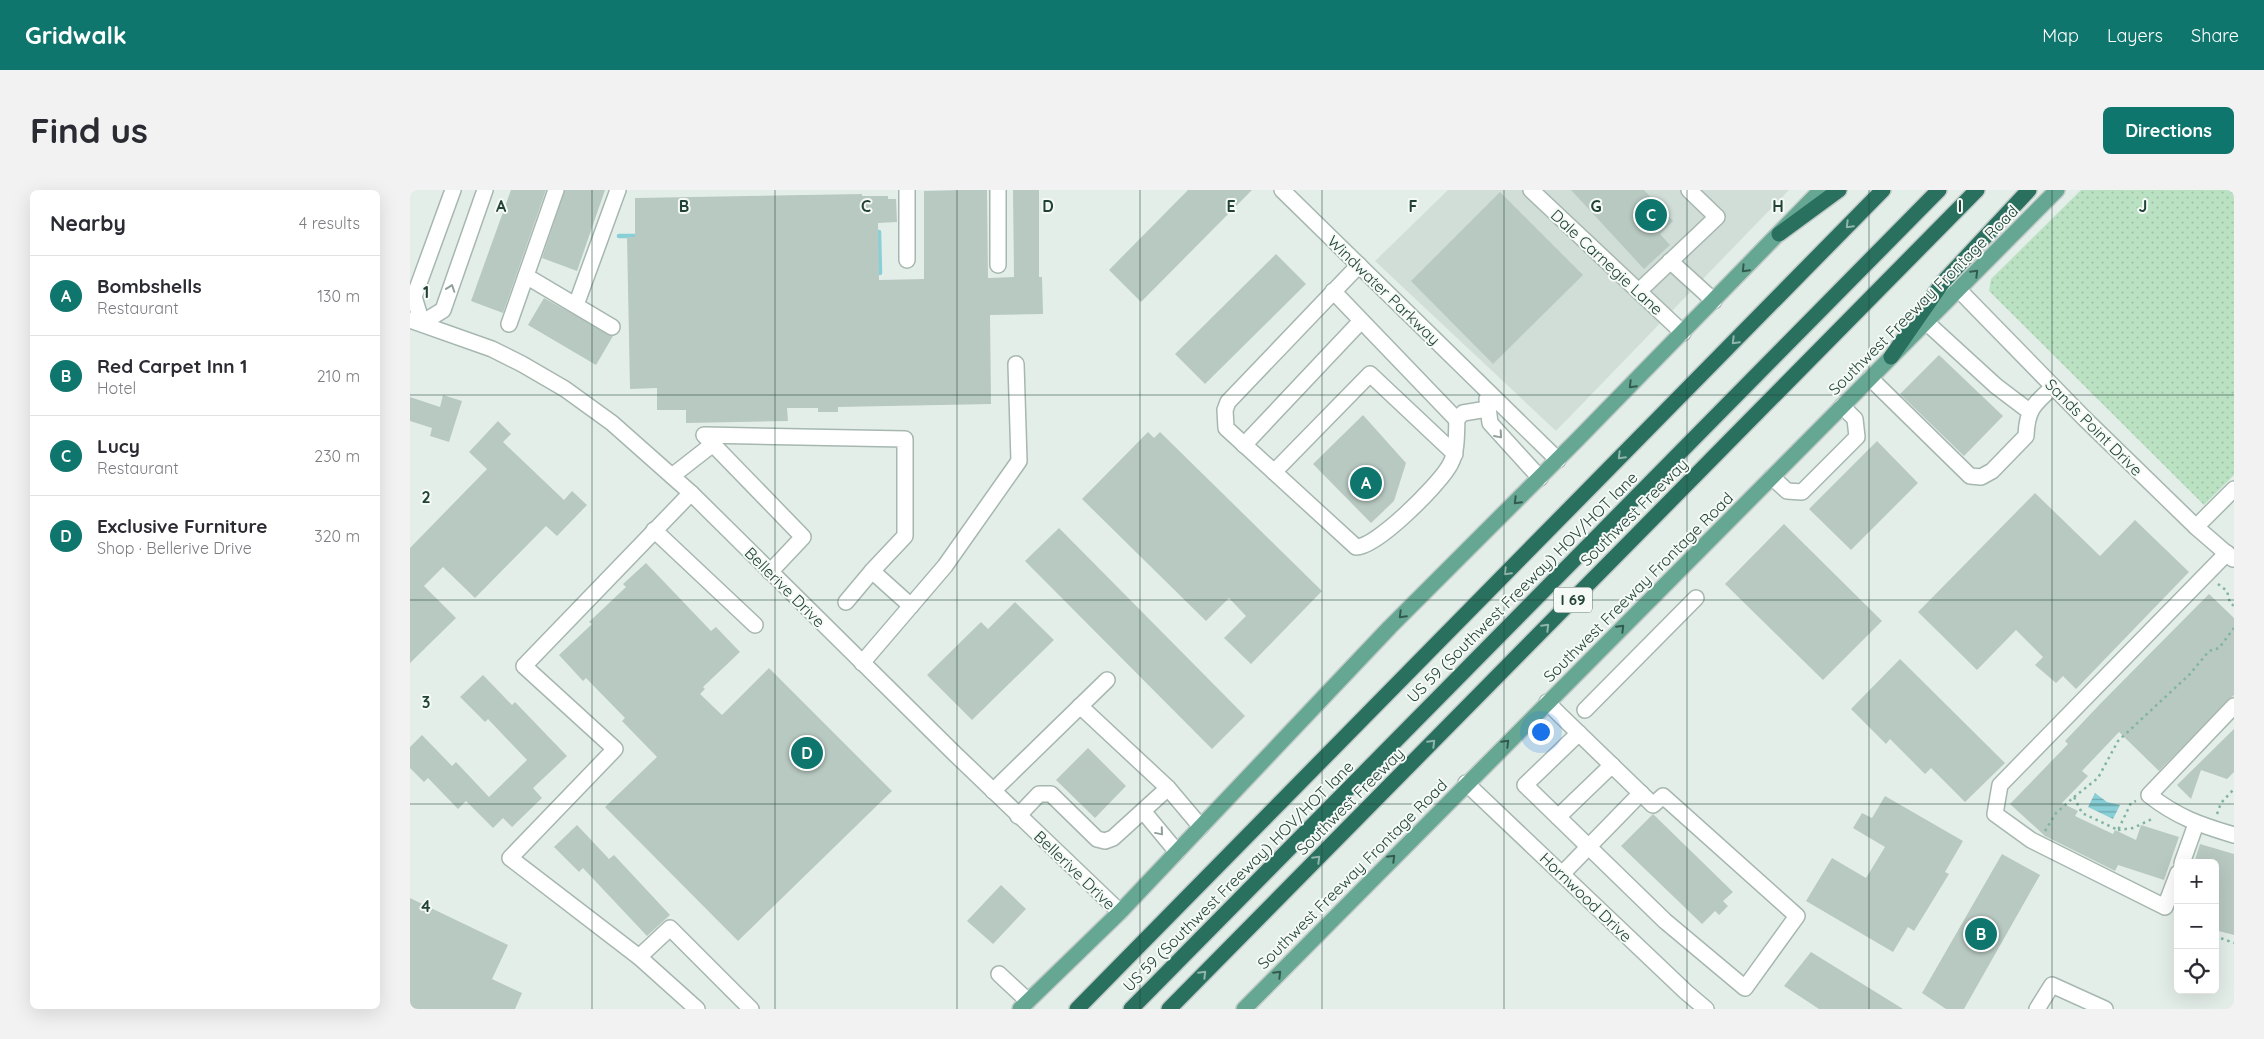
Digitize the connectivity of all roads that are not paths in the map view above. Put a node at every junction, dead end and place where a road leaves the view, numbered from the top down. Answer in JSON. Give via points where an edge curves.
{"nodes":[{"id":1,"x":453,"y":190,"type":"edge"},
{"id":2,"x":485,"y":190,"type":"edge"},
{"id":3,"x":556,"y":190,"type":"edge"},
{"id":4,"x":618,"y":190,"type":"edge"},
{"id":5,"x":907,"y":190,"type":"edge"},
{"id":6,"x":998,"y":190,"type":"edge"},
{"id":7,"x":1282,"y":190,"type":"edge"},
{"id":8,"x":1531,"y":190,"type":"edge"},
{"id":9,"x":1689,"y":190,"type":"edge"},
{"id":10,"x":1821,"y":190,"type":"edge"},
{"id":11,"x":1839,"y":190,"type":"edge"},
{"id":12,"x":1883,"y":190,"type":"edge"},
{"id":13,"x":1939,"y":190,"type":"edge"},
{"id":14,"x":1977,"y":190,"type":"edge"},
{"id":15,"x":2029,"y":190,"type":"edge"},
{"id":16,"x":2057,"y":190,"type":"edge"},
{"id":17,"x":1779,"y":234,"type":"junction"},
{"id":18,"x":907,"y":260,"type":"dead end"},
{"id":19,"x":1670,"y":261,"type":"junction"},
{"id":20,"x":998,"y":265,"type":"dead end"},
{"id":21,"x":1359,"y":265,"type":"junction"},
{"id":22,"x":526,"y":276,"type":"junction"},
{"id":23,"x":1958,"y":289,"type":"junction"},
{"id":24,"x":1639,"y":291,"type":"junction"},
{"id":25,"x":1333,"y":292,"type":"junction"},
{"id":26,"x":1714,"y":301,"type":"junction"},
{"id":27,"x":576,"y":305,"type":"junction"},
{"id":28,"x":1361,"y":320,"type":"junction"},
{"id":29,"x":416,"y":321,"type":"edge"},
{"id":30,"x":1926,"y":322,"type":"junction"},
{"id":31,"x":509,"y":324,"type":"dead end"},
{"id":32,"x":612,"y":327,"type":"dead end"},
{"id":33,"x":1682,"y":333,"type":"junction"},
{"id":34,"x":1891,"y":357,"type":"junction"},
{"id":35,"x":1016,"y":364,"type":"dead end"},
{"id":36,"x":1870,"y":378,"type":"junction"},
{"id":37,"x":2053,"y":387,"type":"junction"},
{"id":38,"x":1486,"y":390,"type":"junction"},
{"id":39,"x":1842,"y":406,"type":"junction"},
{"id":40,"x":1487,"y":409,"type":"junction"},
{"id":41,"x":2030,"y":411,"type":"junction"},
{"id":42,"x":1457,"y":420,"type":"junction"},
{"id":43,"x":712,"y":444,"type":"junction"},
{"id":44,"x":1244,"y":444,"type":"junction"},
{"id":45,"x":1455,"y":454,"type":"junction"},
{"id":46,"x":1558,"y":460,"type":"junction"},
{"id":47,"x":1274,"y":472,"type":"junction"},
{"id":48,"x":672,"y":476,"type":"junction"},
{"id":49,"x":1772,"y":477,"type":"junction"},
{"id":50,"x":1540,"y":478,"type":"junction"},
{"id":51,"x":2234,"y":489,"type":"edge"},
{"id":52,"x":691,"y":493,"type":"junction"},
{"id":53,"x":2196,"y":527,"type":"junction"},
{"id":54,"x":654,"y":530,"type":"junction"},
{"id":55,"x":2230,"y":557,"type":"edge"},
{"id":56,"x":872,"y":571,"type":"junction"},
{"id":57,"x":770,"y":572,"type":"junction"},
{"id":58,"x":1696,"y":598,"type":"dead end"},
{"id":59,"x":846,"y":602,"type":"dead end"},
{"id":60,"x":911,"y":606,"type":"junction"},
{"id":61,"x":755,"y":625,"type":"dead end"},
{"id":62,"x":862,"y":663,"type":"junction"},
{"id":63,"x":1107,"y":680,"type":"dead end"},
{"id":64,"x":1547,"y":702,"type":"junction"},
{"id":65,"x":1080,"y":706,"type":"junction"},
{"id":66,"x":2234,"y":706,"type":"edge"},
{"id":67,"x":1585,"y":710,"type":"dead end"},
{"id":68,"x":1579,"y":733,"type":"junction"},
{"id":69,"x":1612,"y":765,"type":"junction"},
{"id":70,"x":1466,"y":783,"type":"junction"},
{"id":71,"x":1168,"y":788,"type":"junction"},
{"id":72,"x":993,"y":791,"type":"junction"},
{"id":73,"x":1641,"y":793,"type":"junction"},
{"id":74,"x":1142,"y":811,"type":"junction"},
{"id":75,"x":1018,"y":816,"type":"junction"},
{"id":76,"x":1558,"y":817,"type":"junction"},
{"id":77,"x":2196,"y":824,"type":"junction"},
{"id":78,"x":1201,"y":827,"type":"junction"},
{"id":79,"x":2234,"y":835,"type":"edge"},
{"id":80,"x":1588,"y":847,"type":"junction"},
{"id":81,"x":1177,"y":852,"type":"junction"},
{"id":82,"x":2183,"y":859,"type":"edge"},
{"id":83,"x":1562,"y":874,"type":"junction"},
{"id":84,"x":2174,"y":884,"type":"edge"},
{"id":85,"x":1120,"y":912,"type":"junction"},
{"id":86,"x":640,"y":957,"type":"junction"},
{"id":87,"x":998,"y":974,"type":"dead end"},
{"id":88,"x":1024,"y":1005,"type":"edge"},
{"id":89,"x":696,"y":1009,"type":"edge"},
{"id":90,"x":751,"y":1009,"type":"edge"},
{"id":91,"x":1077,"y":1009,"type":"edge"},
{"id":92,"x":1131,"y":1009,"type":"edge"},
{"id":93,"x":1169,"y":1009,"type":"edge"},
{"id":94,"x":1244,"y":1009,"type":"edge"},
{"id":95,"x":1706,"y":1009,"type":"edge"},
{"id":96,"x":2037,"y":1009,"type":"edge"},
{"id":97,"x":2105,"y":1009,"type":"edge"}],
"edges":[{"from":1,"to":29,"type":"street","via":[[414,297]]},
{"from":29,"to":2,"type":"street","one_way":true,"via":[[443,310]]},
{"from":3,"to":22,"type":"street"},
{"from":4,"to":27,"type":"street"},
{"from":5,"to":18,"type":"street"},
{"from":6,"to":20,"type":"street"},
{"from":7,"to":21,"type":"street","name":"Windwater Parkway"},
{"from":8,"to":24,"type":"street","name":"Dale Carnegie Lane"},
{"from":9,"to":19,"type":"street","via":[[1716,216]]},
{"from":10,"to":17,"type":"main road"},
{"from":11,"to":17,"type":"highway"},
{"from":12,"to":91,"type":"highway","one_way":true},
{"from":13,"to":92,"type":"highway","name":"US 59 (Southwest Freeway) HOV/HOT lane"},
{"from":93,"to":14,"type":"highway","name":"Southwest Freeway","number":"I 69","one_way":true},
{"from":15,"to":34,"type":"highway","via":[[1943,282]]},
{"from":23,"to":16,"type":"main road","name":"Southwest Freeway Frontage Road","one_way":true},
{"from":17,"to":26,"type":"main road","one_way":true},
{"from":19,"to":24,"type":"street"},
{"from":19,"to":26,"type":"street"},
{"from":21,"to":25,"type":"street"},
{"from":21,"to":38,"type":"street","name":"Windwater Parkway"},
{"from":22,"to":27,"type":"street"},
{"from":22,"to":31,"type":"street"},
{"from":23,"to":30,"type":"main road","name":"Southwest Freeway Frontage Road"},
{"from":23,"to":37,"type":"street","name":"Sands Point Drive"},
{"from":24,"to":33,"type":"street","name":"Dale Carnegie Lane"},
{"from":25,"to":28,"type":"street"},
{"from":25,"to":44,"type":"street","via":[[1228,402],[1226,428]]},
{"from":26,"to":33,"type":"main road"},
{"from":27,"to":32,"type":"street"},
{"from":28,"to":42,"type":"street"},
{"from":28,"to":44,"type":"street"},
{"from":29,"to":48,"type":"street","name":"Bellerive Drive","via":[[492,349],[565,389],[612,423]]},
{"from":30,"to":34,"type":"main road","name":"Southwest Freeway Frontage Road"},
{"from":30,"to":41,"type":"street","via":[[1996,386]]},
{"from":33,"to":46,"type":"main road","one_way":true},
{"from":34,"to":36,"type":"main road","name":"Southwest Freeway Frontage Road"},
{"from":35,"to":60,"type":"street","via":[[1019,462],[945,566]]},
{"from":36,"to":39,"type":"main road","name":"Southwest Freeway Frontage Road"},
{"from":36,"to":41,"type":"street","via":[[1970,476],[1981,477],[1992,471],[2026,436],[2026,418]]},
{"from":37,"to":41,"type":"street"},
{"from":37,"to":53,"type":"street","name":"Sands Point Drive"},
{"from":38,"to":40,"type":"street"},
{"from":38,"to":46,"type":"street","name":"Windwater Parkway"},
{"from":39,"to":49,"type":"main road","name":"Southwest Freeway Frontage Road"},
{"from":39,"to":49,"type":"street","via":[[1854,419],[1857,437],[1802,492],[1787,491]]},
{"from":40,"to":42,"type":"street","via":[[1463,413]]},
{"from":40,"to":50,"type":"street","one_way":true,"via":[[1490,423],[1497,433]]},
{"from":42,"to":45,"type":"street"},
{"from":43,"to":48,"type":"street"},
{"from":43,"to":56,"type":"street","via":[[704,435],[905,440],[905,536]]},
{"from":43,"to":57,"type":"street","via":[[803,537]]},
{"from":44,"to":47,"type":"street"},
{"from":45,"to":47,"type":"street","via":[[1448,468],[1391,529],[1363,547],[1356,547]]},
{"from":45,"to":47,"type":"street","via":[[1370,374]]},
{"from":46,"to":50,"type":"main road"},
{"from":48,"to":52,"type":"street","name":"Bellerive Drive"},
{"from":64,"to":49,"type":"main road","name":"Southwest Freeway Frontage Road","one_way":true},
{"from":50,"to":78,"type":"main road","one_way":true,"via":[[1390,627]]},
{"from":51,"to":53,"type":"street"},
{"from":52,"to":54,"type":"street"},
{"from":52,"to":57,"type":"street","name":"Bellerive Drive"},
{"from":53,"to":55,"type":"street","name":"Sands Point Drive"},
{"from":54,"to":61,"type":"street"},
{"from":54,"to":86,"type":"street","via":[[524,666],[615,749],[510,858]]},
{"from":55,"to":84,"type":"street","via":[[2207,574],[2000,785],[1995,814],[2037,844],[2165,908]]},
{"from":56,"to":59,"type":"street"},
{"from":56,"to":60,"type":"street"},
{"from":57,"to":62,"type":"street","name":"Bellerive Drive"},
{"from":58,"to":67,"type":"street"},
{"from":60,"to":62,"type":"street"},
{"from":62,"to":72,"type":"street","name":"Bellerive Drive"},
{"from":63,"to":65,"type":"street"},
{"from":64,"to":68,"type":"street"},
{"from":70,"to":64,"type":"main road","name":"Southwest Freeway Frontage Road","one_way":true},
{"from":65,"to":71,"type":"street"},
{"from":65,"to":72,"type":"street"},
{"from":66,"to":77,"type":"street","via":[[2148,795]]},
{"from":68,"to":69,"type":"street"},
{"from":68,"to":76,"type":"street","via":[[1525,785]]},
{"from":69,"to":73,"type":"street"},
{"from":69,"to":76,"type":"street"},
{"from":70,"to":83,"type":"street","name":"Hornwood Drive"},
{"from":94,"to":70,"type":"main road","name":"Southwest Freeway Frontage Road","one_way":true},
{"from":71,"to":74,"type":"street"},
{"from":71,"to":78,"type":"street"},
{"from":72,"to":75,"type":"street","name":"Bellerive Drive"},
{"from":73,"to":80,"type":"street"},
{"from":73,"to":80,"type":"street","via":[[1653,805],[1663,796],[1797,916],[1746,988],[1665,921]]},
{"from":74,"to":75,"type":"street","via":[[1113,838],[1105,841],[1097,839],[1051,794],[1039,794]]},
{"from":74,"to":81,"type":"street","one_way":true},
{"from":75,"to":85,"type":"street","name":"Bellerive Drive"},
{"from":76,"to":80,"type":"street"},
{"from":77,"to":79,"type":"street"},
{"from":77,"to":82,"type":"street"},
{"from":78,"to":81,"type":"main road"},
{"from":80,"to":83,"type":"street"},
{"from":81,"to":85,"type":"main road"},
{"from":83,"to":95,"type":"street","name":"Hornwood Drive"},
{"from":85,"to":88,"type":"main road"},
{"from":86,"to":89,"type":"street"},
{"from":86,"to":90,"type":"street","via":[[670,928]]},
{"from":87,"to":88,"type":"street"},
{"from":96,"to":97,"type":"street","via":[[2052,985]]}]}
